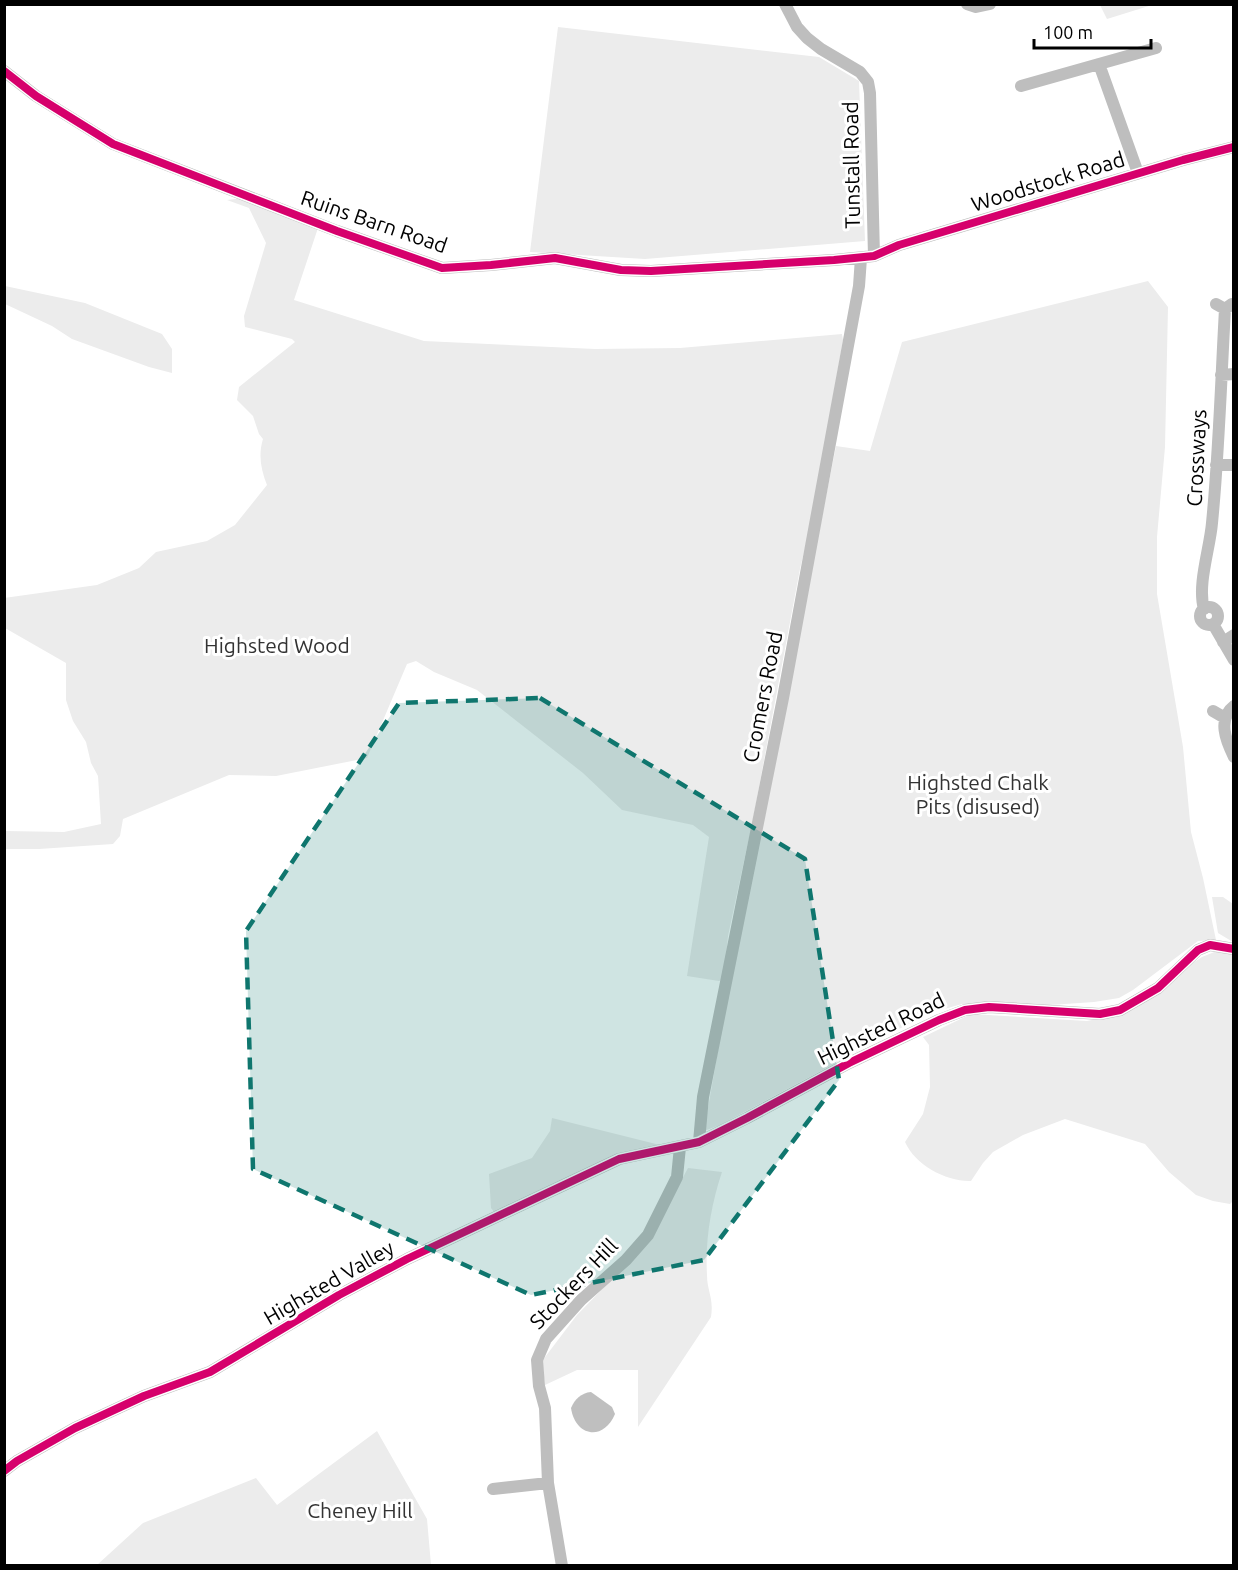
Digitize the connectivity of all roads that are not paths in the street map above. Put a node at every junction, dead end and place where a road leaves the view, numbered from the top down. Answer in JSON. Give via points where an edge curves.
{"nodes":[{"id":1,"x":785,"y":4,"type":"edge"},
{"id":2,"x":967,"y":4,"type":"edge"},
{"id":3,"x":990,"y":4,"type":"edge"},
{"id":4,"x":1156,"y":48,"type":"dead end"},
{"id":5,"x":1099,"y":64,"type":"junction"},
{"id":6,"x":4,"y":71,"type":"edge"},
{"id":7,"x":1021,"y":86,"type":"dead end"},
{"id":8,"x":1233,"y":147,"type":"edge"},
{"id":9,"x":1138,"y":173,"type":"junction"},
{"id":10,"x":868,"y":257,"type":"junction"},
{"id":11,"x":1224,"y":306,"type":"edge"},
{"id":12,"x":1227,"y":374,"type":"edge"},
{"id":13,"x":1216,"y":465,"type":"junction"},
{"id":14,"x":1233,"y":465,"type":"edge"},
{"id":15,"x":1228,"y":638,"type":"edge"},
{"id":16,"x":1233,"y":660,"type":"edge"},
{"id":17,"x":1233,"y":706,"type":"edge"},
{"id":18,"x":1213,"y":711,"type":"dead end"},
{"id":19,"x":1225,"y":718,"type":"junction"},
{"id":20,"x":1233,"y":757,"type":"edge"},
{"id":21,"x":1233,"y":949,"type":"edge"},
{"id":22,"x":699,"y":1142,"type":"junction"},
{"id":23,"x":681,"y":1147,"type":"junction"},
{"id":24,"x":4,"y":1471,"type":"edge"},
{"id":25,"x":548,"y":1483,"type":"junction"},
{"id":26,"x":493,"y":1489,"type":"dead end"},
{"id":27,"x":562,"y":1566,"type":"edge"}],
"edges":[{"from":1,"to":10,"type":"street","name":"Tunstall Road","via":[[807,38],[860,72],[868,82]]},
{"from":2,"to":3,"type":"street"},
{"from":4,"to":5,"type":"street"},
{"from":5,"to":7,"type":"street"},
{"from":5,"to":9,"type":"street"},
{"from":6,"to":10,"type":"street","name":"Ruins Barn Road","via":[[113,144],[442,268],[555,258],[621,270],[651,271]]},
{"from":8,"to":9,"type":"street","name":"Woodstock Road"},
{"from":9,"to":10,"type":"street","name":"Woodstock Road"},
{"from":10,"to":22,"type":"street","name":"Cromers Road","via":[[859,286],[783,698],[703,1097]]},
{"from":11,"to":12,"type":"street","name":"Crossways"},
{"from":12,"to":13,"type":"street","name":"Crossways"},
{"from":13,"to":14,"type":"street"},
{"from":13,"to":15,"type":"street","name":"Crossways","via":[[1200,619],[1213,624]]},
{"from":15,"to":16,"type":"street","name":"Crossways"},
{"from":17,"to":19,"type":"street"},
{"from":18,"to":19,"type":"street"},
{"from":19,"to":20,"type":"street","via":[[1226,740]]},
{"from":21,"to":22,"type":"street","name":"Highsted Road","via":[[1210,945],[1198,950],[1158,988],[1120,1010],[1100,1014],[989,1007],[965,1010],[911,1032]]},
{"from":22,"to":23,"type":"street","name":"Highsted Road"},
{"from":23,"to":24,"type":"street","name":"Highsted Valley","via":[[619,1160],[417,1254],[339,1295],[220,1367],[75,1428]]},
{"from":23,"to":25,"type":"street","name":"Stockers Hill","via":[[677,1177],[648,1235],[581,1300],[541,1346],[538,1386],[545,1408]]},
{"from":25,"to":26,"type":"street"},
{"from":25,"to":27,"type":"street","name":"Stockers Hill"}]}
